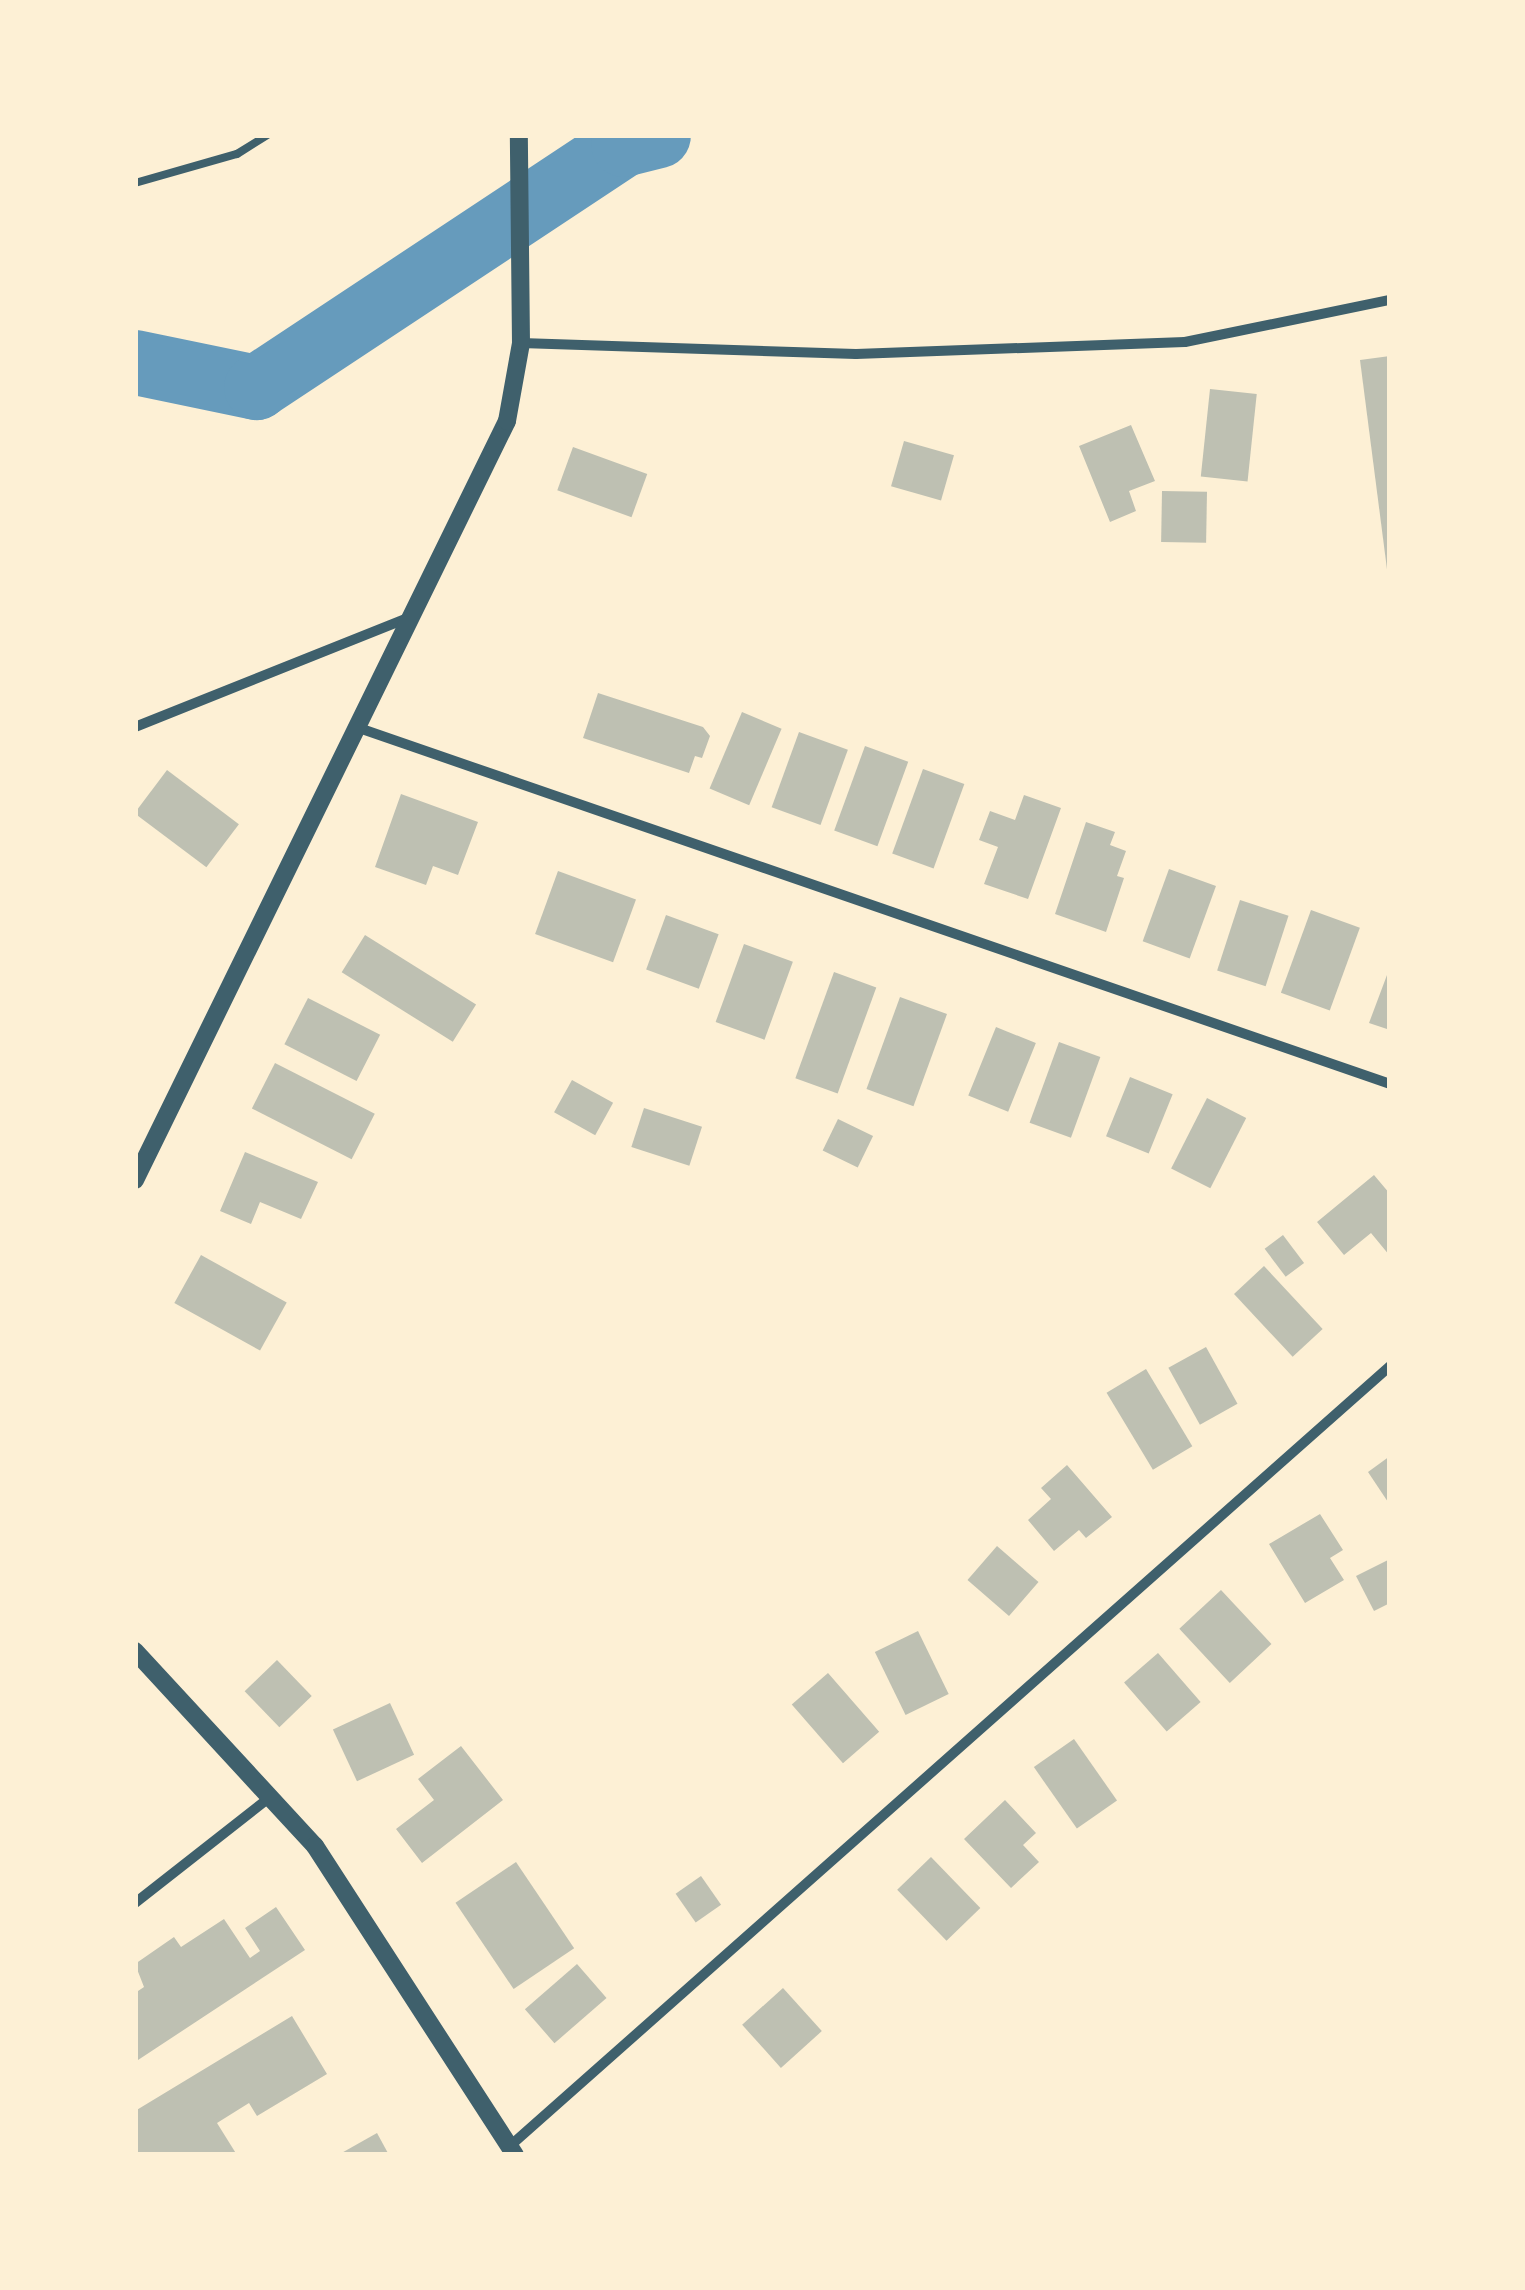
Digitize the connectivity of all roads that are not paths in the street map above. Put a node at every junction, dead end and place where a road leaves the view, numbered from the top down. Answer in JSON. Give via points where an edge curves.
{"nodes":[{"id":1,"x":268,"y":135,"type":"edge"},
{"id":2,"x":519,"y":135,"type":"edge"},
{"id":3,"x":135,"y":183,"type":"edge"},
{"id":4,"x":1390,"y":300,"type":"edge"},
{"id":5,"x":521,"y":343,"type":"junction"},
{"id":6,"x":411,"y":616,"type":"junction"},
{"id":7,"x":135,"y":727,"type":"edge"},
{"id":8,"x":359,"y":728,"type":"junction"},
{"id":9,"x":1390,"y":1084,"type":"edge"},
{"id":10,"x":135,"y":1180,"type":"edge"},
{"id":11,"x":1390,"y":1366,"type":"edge"},
{"id":12,"x":135,"y":1651,"type":"edge"},
{"id":13,"x":271,"y":1796,"type":"junction"},
{"id":14,"x":135,"y":1902,"type":"edge"},
{"id":15,"x":512,"y":2150,"type":"edge"}],
"edges":[{"from":1,"to":3,"type":"lane","via":[[237,154]]},
{"from":2,"to":5,"type":"street"},
{"from":4,"to":5,"type":"street","via":[[1185,342],[856,354]]},
{"from":5,"to":6,"type":"street","via":[[507,420]]},
{"from":6,"to":7,"type":"street"},
{"from":6,"to":8,"type":"street"},
{"from":8,"to":9,"type":"street"},
{"from":8,"to":10,"type":"street"},
{"from":11,"to":15,"type":"street"},
{"from":12,"to":13,"type":"street"},
{"from":13,"to":14,"type":"street"},
{"from":13,"to":15,"type":"street","via":[[356,1904]]}]}
